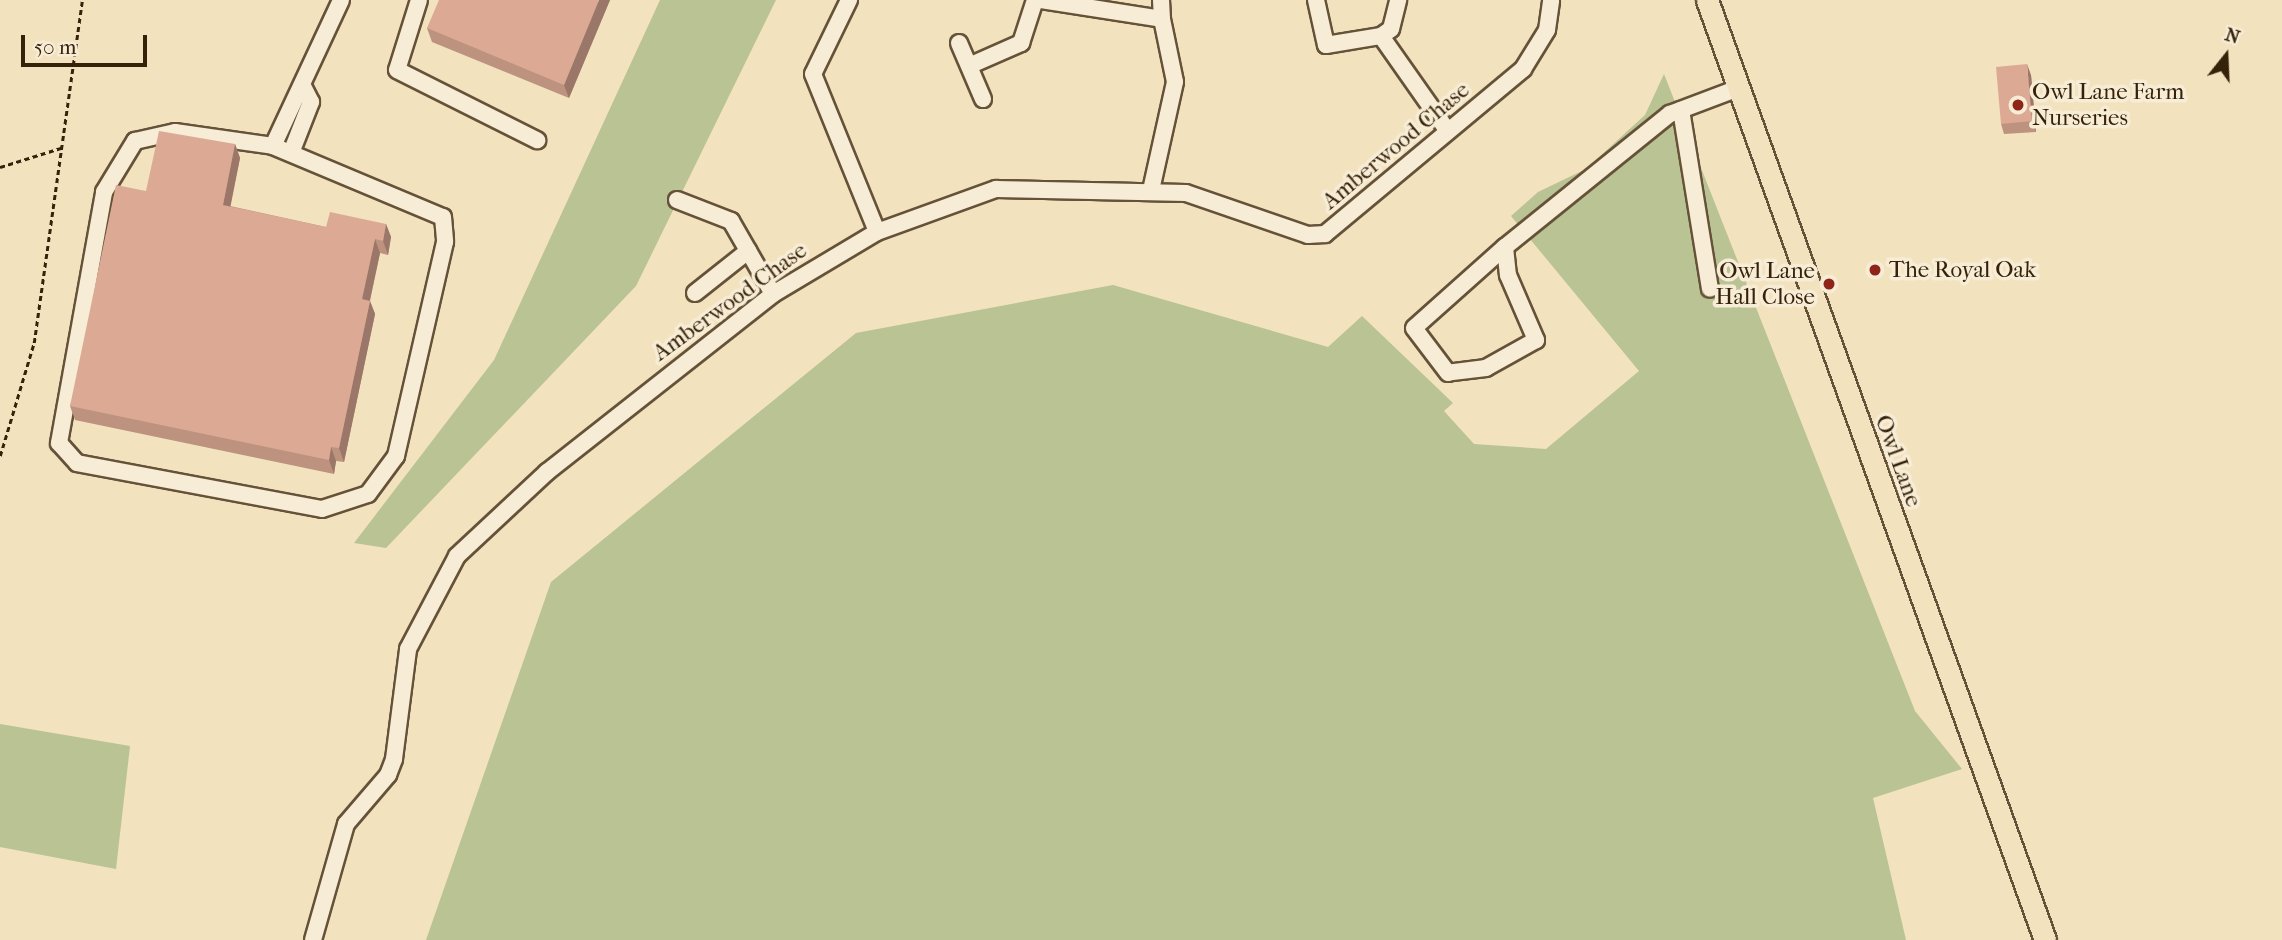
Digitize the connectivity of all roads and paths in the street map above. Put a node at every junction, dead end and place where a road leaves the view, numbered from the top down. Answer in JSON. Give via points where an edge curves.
{"nodes":[{"id":1,"x":82,"y":0,"type":"edge"},
{"id":2,"x":341,"y":0,"type":"edge"},
{"id":3,"x":419,"y":0,"type":"edge"},
{"id":4,"x":849,"y":0,"type":"edge"},
{"id":5,"x":1038,"y":0,"type":"edge"},
{"id":6,"x":1161,"y":0,"type":"edge"},
{"id":7,"x":1316,"y":0,"type":"edge"},
{"id":8,"x":1398,"y":0,"type":"edge"},
{"id":9,"x":1551,"y":0,"type":"edge"},
{"id":10,"x":1707,"y":0,"type":"edge"},
{"id":11,"x":1162,"y":19,"type":"junction"},
{"id":12,"x":1381,"y":36,"type":"junction"},
{"id":13,"x":960,"y":43,"type":"dead end"},
{"id":14,"x":971,"y":65,"type":"junction"},
{"id":15,"x":304,"y":88,"type":"junction"},
{"id":16,"x":1736,"y":89,"type":"junction"},
{"id":17,"x":983,"y":99,"type":"dead end"},
{"id":18,"x":1681,"y":110,"type":"junction"},
{"id":19,"x":1447,"y":130,"type":"junction"},
{"id":20,"x":537,"y":140,"type":"dead end"},
{"id":21,"x":273,"y":146,"type":"junction"},
{"id":22,"x":64,"y":147,"type":"junction"},
{"id":23,"x":291,"y":153,"type":"junction"},
{"id":24,"x":0,"y":167,"type":"edge"},
{"id":25,"x":1151,"y":190,"type":"junction"},
{"id":26,"x":677,"y":200,"type":"dead end"},
{"id":27,"x":877,"y":232,"type":"junction"},
{"id":28,"x":1505,"y":247,"type":"junction"},
{"id":29,"x":748,"y":251,"type":"junction"},
{"id":30,"x":1710,"y":289,"type":"dead end"},
{"id":31,"x":695,"y":293,"type":"dead end"},
{"id":32,"x":773,"y":294,"type":"junction"},
{"id":33,"x":0,"y":456,"type":"edge"},
{"id":34,"x":313,"y":940,"type":"edge"},
{"id":35,"x":2045,"y":940,"type":"edge"}],
"edges":[{"from":1,"to":22,"type":"path"},
{"from":2,"to":15,"type":"street"},
{"from":3,"to":20,"type":"street","via":[[397,70]]},
{"from":4,"to":27,"type":"street","via":[[813,74]]},
{"from":5,"to":11,"type":"street"},
{"from":5,"to":14,"type":"street","via":[[1021,43]]},
{"from":6,"to":11,"type":"street"},
{"from":7,"to":12,"type":"street","via":[[1326,45]]},
{"from":8,"to":12,"type":"street","via":[[1391,29]]},
{"from":9,"to":19,"type":"street","name":"Amberwood Chase","via":[[1539,50]]},
{"from":10,"to":16,"type":"main road","name":"Owl Lane"},
{"from":11,"to":25,"type":"street","via":[[1175,82]]},
{"from":12,"to":19,"type":"street"},
{"from":13,"to":14,"type":"street"},
{"from":14,"to":17,"type":"street"},
{"from":15,"to":21,"type":"street","via":[[292,95]]},
{"from":15,"to":23,"type":"street","via":[[311,102]]},
{"from":16,"to":18,"type":"street"},
{"from":16,"to":35,"type":"main road","name":"Owl Lane","via":[[1770,163],[1846,395]]},
{"from":18,"to":28,"type":"street"},
{"from":18,"to":30,"type":"street"},
{"from":19,"to":25,"type":"street","name":"Amberwood Chase","via":[[1325,234],[1308,234],[1185,193]]},
{"from":21,"to":23,"type":"street"},
{"from":21,"to":23,"type":"street","via":[[175,132],[135,141],[104,192],[59,443],[77,463],[322,509],[368,494],[396,456],[445,242],[443,217]]},
{"from":22,"to":24,"type":"path"},
{"from":22,"to":33,"type":"path","via":[[34,343]]},
{"from":25,"to":27,"type":"street","name":"Amberwood Chase","via":[[996,189]]},
{"from":26,"to":29,"type":"street","via":[[732,221]]},
{"from":27,"to":32,"type":"street","name":"Amberwood Chase"},
{"from":28,"to":28,"type":"street","via":[[1414,328],[1448,373],[1486,368],[1536,340],[1508,275]]},
{"from":29,"to":31,"type":"street"},
{"from":29,"to":32,"type":"street"},
{"from":32,"to":34,"type":"street","name":"Amberwood Chase","via":[[547,472],[457,556],[408,649],[394,759],[388,775],[346,824]]}]}
